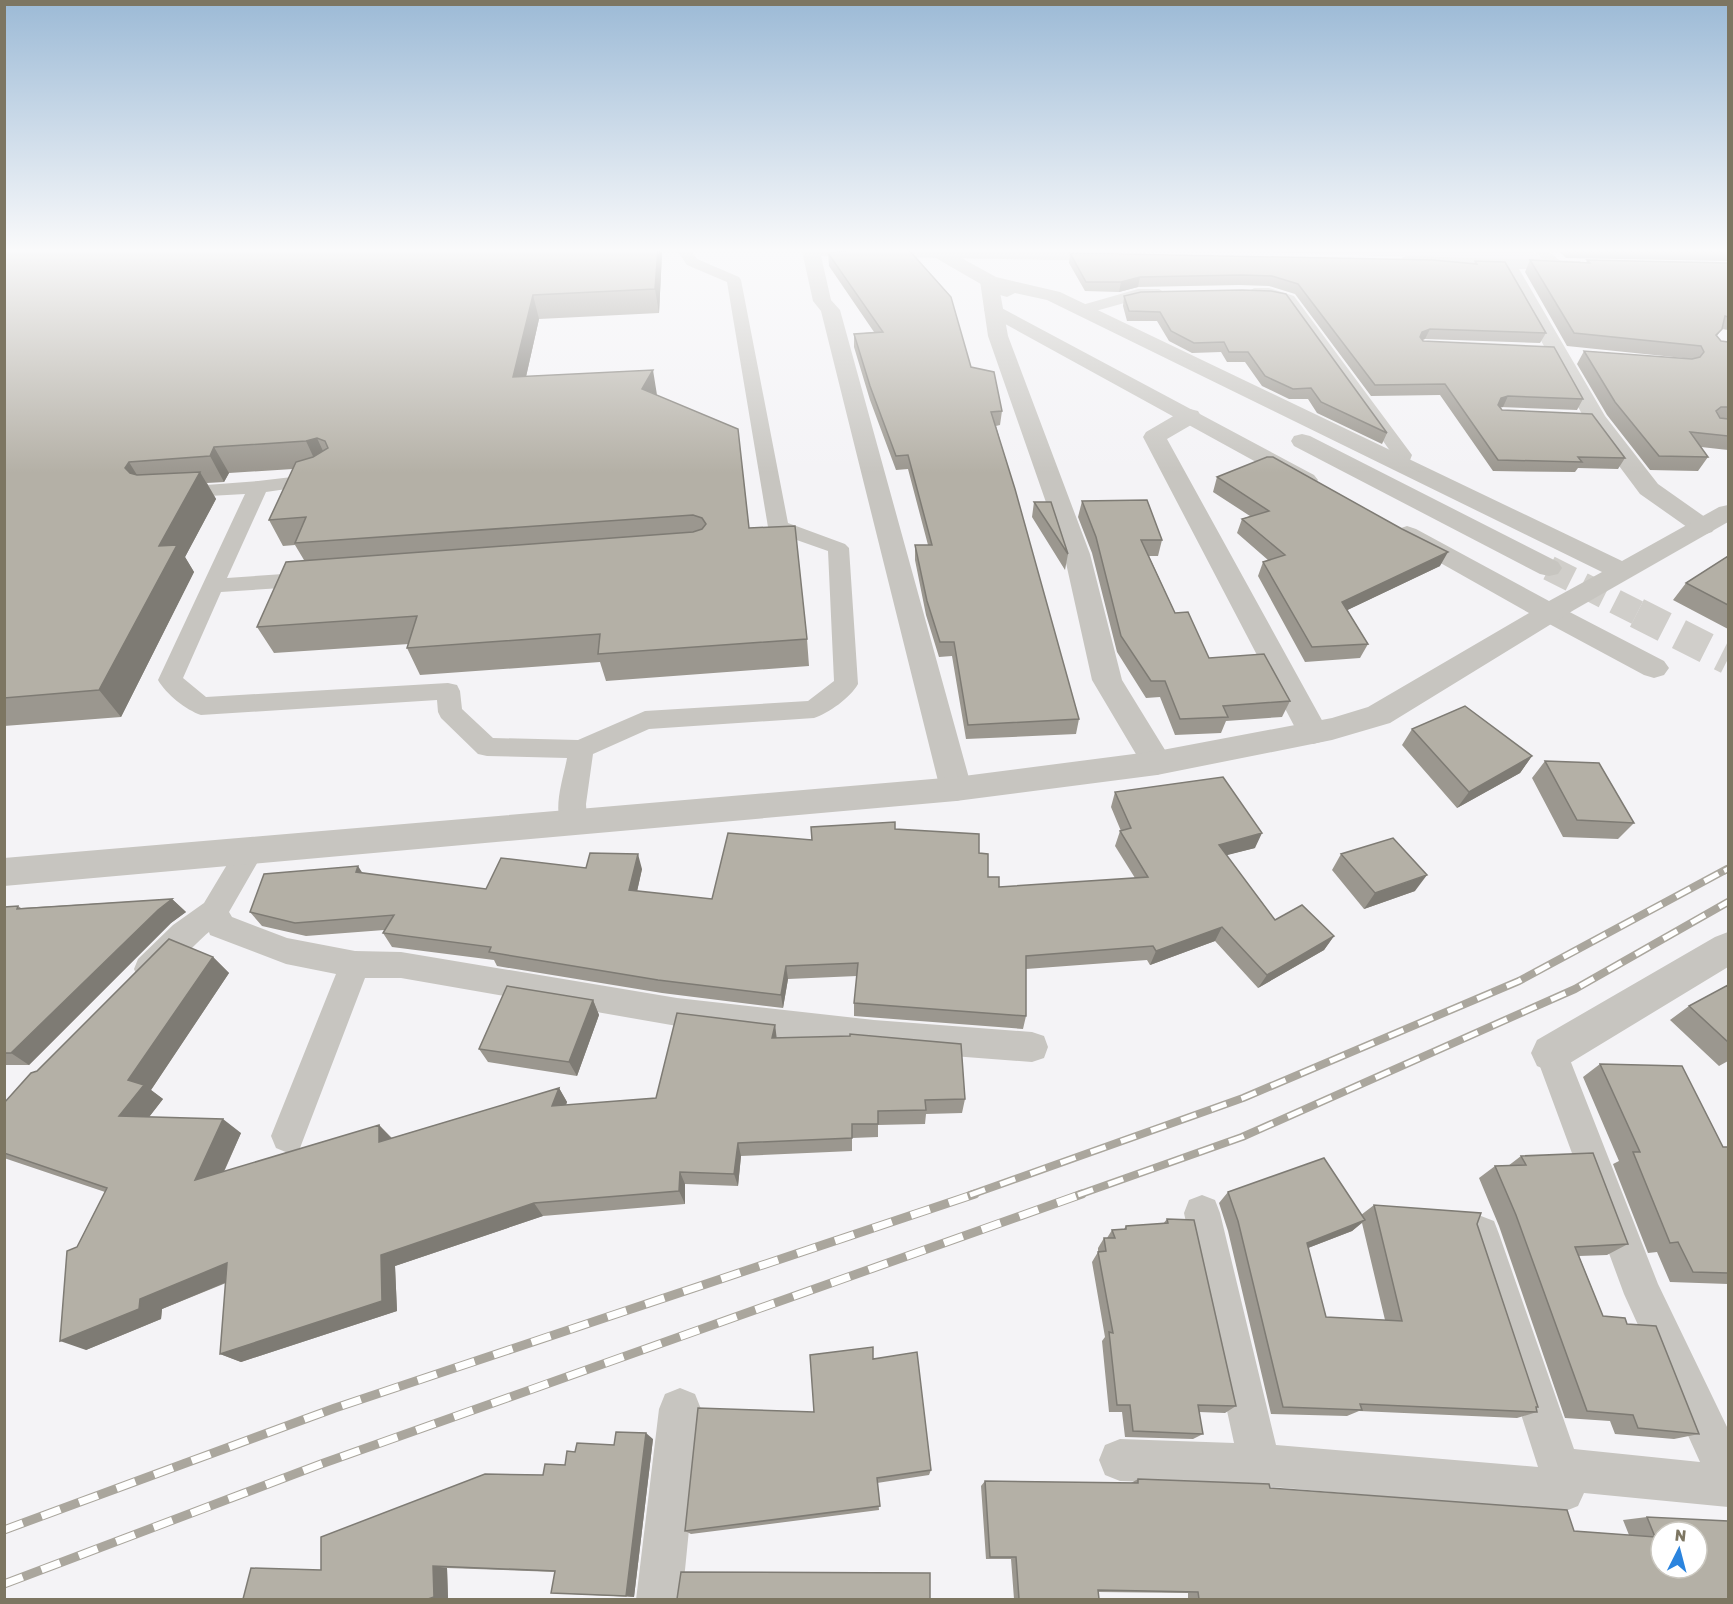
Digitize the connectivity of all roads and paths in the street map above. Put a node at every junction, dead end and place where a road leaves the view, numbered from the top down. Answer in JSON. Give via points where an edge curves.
{"nodes":[{"id":1,"x":743,"y":324,"type":"edge"},
{"id":2,"x":833,"y":324,"type":"edge"},
{"id":3,"x":996,"y":324,"type":"edge"},
{"id":4,"x":1020,"y":324,"type":"edge"},
{"id":5,"x":1073,"y":324,"type":"edge"},
{"id":6,"x":1111,"y":324,"type":"edge"},
{"id":7,"x":1308,"y":324,"type":"edge"},
{"id":8,"x":1542,"y":324,"type":"edge"},
{"id":9,"x":1536,"y":350,"type":"edge"},
{"id":10,"x":1559,"y":353,"type":"junction"},
{"id":11,"x":1583,"y":356,"type":"dead end"},
{"id":12,"x":1242,"y":410,"type":"dead end"},
{"id":13,"x":1190,"y":416,"type":"junction"},
{"id":14,"x":1572,"y":417,"type":"edge"},
{"id":15,"x":1595,"y":418,"type":"junction"},
{"id":16,"x":1284,"y":432,"type":"dead end"},
{"id":17,"x":1400,"y":464,"type":"junction"},
{"id":18,"x":328,"y":472,"type":"edge"},
{"id":19,"x":258,"y":487,"type":"junction"},
{"id":20,"x":1324,"y":489,"type":"edge"},
{"id":21,"x":154,"y":493,"type":"edge"},
{"id":22,"x":1728,"y":512,"type":"edge"},
{"id":23,"x":1386,"y":523,"type":"edge"},
{"id":24,"x":1703,"y":527,"type":"junction"},
{"id":25,"x":1549,"y":568,"type":"tunnel mouth"},
{"id":26,"x":1622,"y":571,"type":"junction"},
{"id":27,"x":331,"y":578,"type":"edge"},
{"id":28,"x":213,"y":586,"type":"junction"},
{"id":29,"x":1551,"y":613,"type":"junction"},
{"id":30,"x":1654,"y":668,"type":"dead end"},
{"id":31,"x":1313,"y":733,"type":"junction"},
{"id":32,"x":581,"y":749,"type":"junction"},
{"id":33,"x":1157,"y":763,"type":"junction"},
{"id":34,"x":956,"y":789,"type":"junction"},
{"id":35,"x":573,"y":822,"type":"junction"},
{"id":36,"x":250,"y":850,"type":"junction"},
{"id":37,"x":4,"y":872,"type":"edge"},
{"id":38,"x":214,"y":912,"type":"junction"},
{"id":39,"x":1727,"y":952,"type":"edge"},
{"id":40,"x":355,"y":964,"type":"junction"},
{"id":41,"x":127,"y":991,"type":"edge"},
{"id":42,"x":1032,"y":1047,"type":"dead end"},
{"id":43,"x":1551,"y":1053,"type":"joint"},
{"id":44,"x":288,"y":1136,"type":"dead end"},
{"id":45,"x":1202,"y":1213,"type":"dead end"},
{"id":46,"x":1481,"y":1234,"type":"edge"},
{"id":47,"x":680,"y":1409,"type":"dead end"},
{"id":48,"x":1119,"y":1460,"type":"dead end"},
{"id":49,"x":1260,"y":1465,"type":"junction"},
{"id":50,"x":1560,"y":1469,"type":"junction"},
{"id":51,"x":1728,"y":1474,"type":"edge"},
{"id":52,"x":1728,"y":1486,"type":"edge"},
{"id":53,"x":659,"y":1599,"type":"edge"}],
"edges":[{"from":1,"to":32,"type":"lane","via":[[778,527],[838,548],[846,684],[814,709],[645,720]]},
{"from":2,"to":34,"type":"street"},
{"from":3,"to":33,"type":"street","via":[[1077,554],[1107,680]]},
{"from":4,"to":13,"type":"street"},
{"from":5,"to":12,"type":"street"},
{"from":6,"to":17,"type":"street"},
{"from":7,"to":17,"type":"lane","via":[[1403,455]]},
{"from":8,"to":10,"type":"street"},
{"from":9,"to":10,"type":"lane"},
{"from":10,"to":11,"type":"street"},
{"from":10,"to":15,"type":"street"},
{"from":13,"to":20,"type":"street"},
{"from":13,"to":31,"type":"street","via":[[1154,437]]},
{"from":14,"to":15,"type":"lane"},
{"from":15,"to":24,"type":"street","via":[[1649,489]]},
{"from":16,"to":25,"type":"street"},
{"from":17,"to":26,"type":"street"},
{"from":18,"to":19,"type":"lane","via":[[314,480]]},
{"from":19,"to":21,"type":"lane"},
{"from":19,"to":28,"type":"lane"},
{"from":22,"to":24,"type":"street"},
{"from":23,"to":29,"type":"street"},
{"from":24,"to":26,"type":"street"},
{"from":26,"to":29,"type":"street"},
{"from":27,"to":28,"type":"lane"},
{"from":28,"to":32,"type":"lane","via":[[170,680],[201,706],[448,691],[450,712],[487,747]]},
{"from":29,"to":30,"type":"street"},
{"from":29,"to":31,"type":"street","via":[[1380,715]]},
{"from":31,"to":33,"type":"street"},
{"from":32,"to":35,"type":"lane"},
{"from":33,"to":34,"type":"street"},
{"from":34,"to":35,"type":"street"},
{"from":35,"to":36,"type":"street"},
{"from":36,"to":37,"type":"street"},
{"from":36,"to":38,"type":"lane"},
{"from":38,"to":40,"type":"lane","via":[[221,926],[286,951]]},
{"from":38,"to":41,"type":"lane","via":[[184,934]]},
{"from":39,"to":43,"type":"street"},
{"from":40,"to":42,"type":"lane","via":[[401,964],[677,1012],[874,1035]]},
{"from":40,"to":44,"type":"lane"},
{"from":43,"to":51,"type":"lane","via":[[1643,1294]]},
{"from":45,"to":49,"type":"lane"},
{"from":46,"to":50,"type":"lane"},
{"from":47,"to":53,"type":"lane"},
{"from":48,"to":49,"type":"lane"},
{"from":49,"to":50,"type":"lane","via":[[1563,1491]]},
{"from":50,"to":52,"type":"lane"}]}
